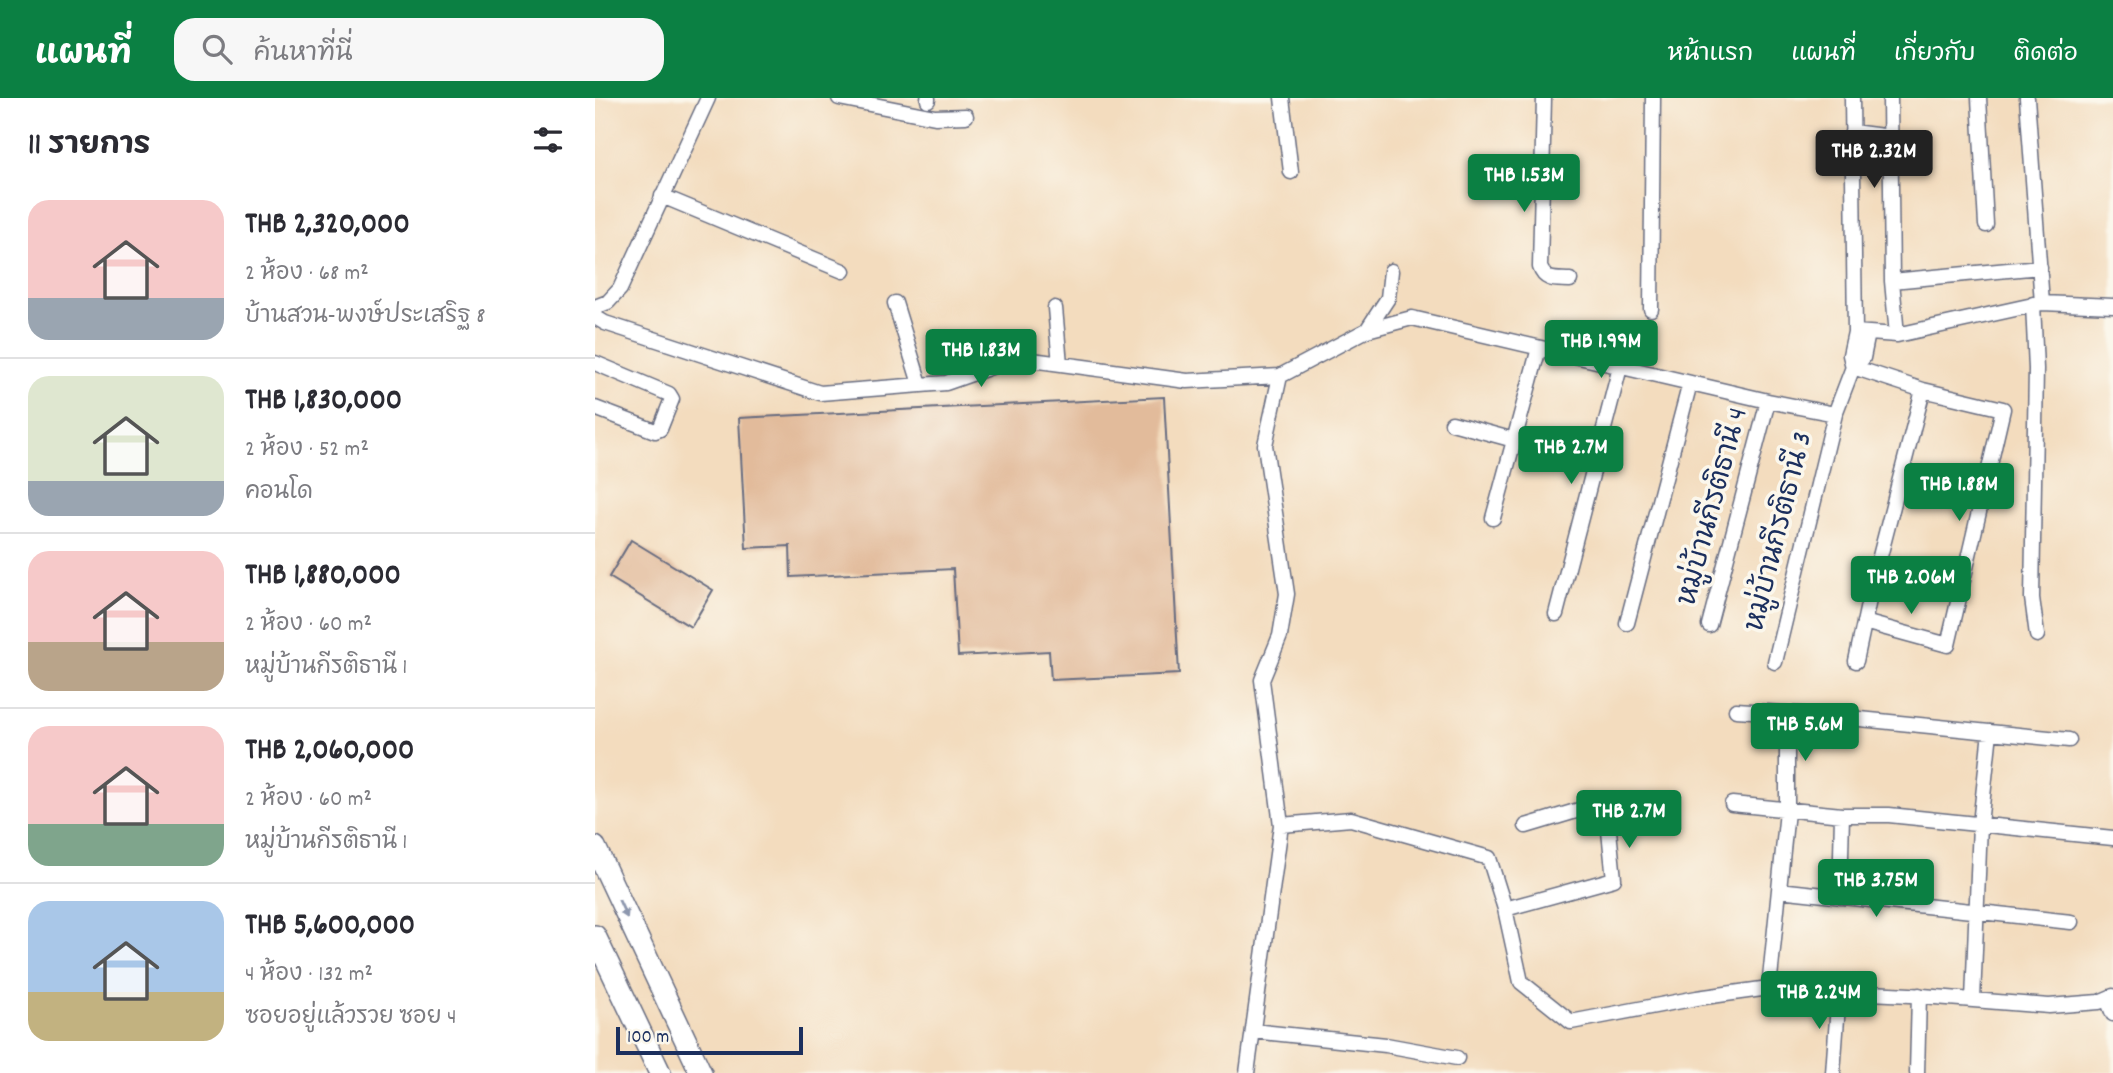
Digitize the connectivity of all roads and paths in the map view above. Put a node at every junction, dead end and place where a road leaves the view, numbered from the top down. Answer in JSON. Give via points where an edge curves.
{"nodes":[{"id":1,"x":708,"y":98,"type":"edge"},
{"id":2,"x":839,"y":98,"type":"edge"},
{"id":3,"x":1282,"y":98,"type":"edge"},
{"id":4,"x":1544,"y":98,"type":"edge"},
{"id":5,"x":1653,"y":98,"type":"edge"},
{"id":6,"x":1852,"y":98,"type":"edge"},
{"id":7,"x":1890,"y":98,"type":"edge"},
{"id":8,"x":1979,"y":98,"type":"edge"},
{"id":9,"x":2027,"y":98,"type":"edge"},
{"id":10,"x":966,"y":116,"type":"dead end"},
{"id":11,"x":1852,"y":132,"type":"junction"},
{"id":12,"x":1891,"y":137,"type":"junction"},
{"id":13,"x":1291,"y":172,"type":"dead end"},
{"id":14,"x":662,"y":196,"type":"junction"},
{"id":15,"x":1986,"y":225,"type":"dead end"},
{"id":16,"x":2040,"y":267,"type":"junction"},
{"id":17,"x":842,"y":271,"type":"dead end"},
{"id":18,"x":1391,"y":271,"type":"dead end"},
{"id":19,"x":1570,"y":280,"type":"dead end"},
{"id":20,"x":1892,"y":281,"type":"junction"},
{"id":21,"x":895,"y":303,"type":"dead end"},
{"id":22,"x":2038,"y":303,"type":"junction"},
{"id":23,"x":2113,"y":306,"type":"edge"},
{"id":24,"x":595,"y":307,"type":"edge"},
{"id":25,"x":1055,"y":308,"type":"dead end"},
{"id":26,"x":1651,"y":309,"type":"dead end"},
{"id":27,"x":595,"y":317,"type":"edge"},
{"id":28,"x":1367,"y":330,"type":"junction"},
{"id":29,"x":1861,"y":333,"type":"junction"},
{"id":30,"x":1896,"y":335,"type":"junction"},
{"id":31,"x":1539,"y":348,"type":"junction"},
{"id":32,"x":595,"y":363,"type":"edge"},
{"id":33,"x":1060,"y":364,"type":"junction"},
{"id":34,"x":1620,"y":367,"type":"junction"},
{"id":35,"x":1853,"y":367,"type":"junction"},
{"id":36,"x":1280,"y":376,"type":"junction"},
{"id":37,"x":1690,"y":383,"type":"junction"},
{"id":38,"x":920,"y":384,"type":"junction"},
{"id":39,"x":1923,"y":390,"type":"junction"},
{"id":40,"x":1768,"y":401,"type":"junction"},
{"id":41,"x":595,"y":408,"type":"edge"},
{"id":42,"x":1835,"y":414,"type":"junction"},
{"id":43,"x":1452,"y":424,"type":"dead end"},
{"id":44,"x":1514,"y":440,"type":"junction"},
{"id":45,"x":1493,"y":517,"type":"dead end"},
{"id":46,"x":1556,"y":614,"type":"dead end"},
{"id":47,"x":1864,"y":622,"type":"junction"},
{"id":48,"x":1627,"y":623,"type":"dead end"},
{"id":49,"x":1709,"y":625,"type":"dead end"},
{"id":50,"x":2037,"y":635,"type":"dead end"},
{"id":51,"x":1856,"y":661,"type":"dead end"},
{"id":52,"x":1775,"y":662,"type":"dead end"},
{"id":53,"x":1736,"y":710,"type":"dead end"},
{"id":54,"x":1787,"y":715,"type":"junction"},
{"id":55,"x":1990,"y":732,"type":"junction"},
{"id":56,"x":2070,"y":740,"type":"dead end"},
{"id":57,"x":1732,"y":804,"type":"dead end"},
{"id":58,"x":1787,"y":811,"type":"junction"},
{"id":59,"x":1842,"y":815,"type":"junction"},
{"id":60,"x":1980,"y":824,"type":"junction"},
{"id":61,"x":1282,"y":825,"type":"junction"},
{"id":62,"x":1526,"y":826,"type":"dead end"},
{"id":63,"x":2113,"y":838,"type":"edge"},
{"id":64,"x":595,"y":847,"type":"edge"},
{"id":65,"x":1779,"y":890,"type":"junction"},
{"id":66,"x":1840,"y":897,"type":"junction"},
{"id":67,"x":1505,"y":909,"type":"junction"},
{"id":68,"x":1977,"y":913,"type":"junction"},
{"id":69,"x":2071,"y":922,"type":"dead end"},
{"id":70,"x":595,"y":936,"type":"edge"},
{"id":71,"x":1769,"y":988,"type":"junction"},
{"id":72,"x":1839,"y":991,"type":"junction"},
{"id":73,"x":1919,"y":995,"type":"junction"},
{"id":74,"x":2110,"y":997,"type":"edge"},
{"id":75,"x":1973,"y":1000,"type":"junction"},
{"id":76,"x":2113,"y":1014,"type":"edge"},
{"id":77,"x":1253,"y":1031,"type":"junction"},
{"id":78,"x":1457,"y":1058,"type":"dead end"},
{"id":79,"x":660,"y":1073,"type":"edge"},
{"id":80,"x":701,"y":1073,"type":"edge"},
{"id":81,"x":1247,"y":1073,"type":"edge"},
{"id":82,"x":1833,"y":1073,"type":"edge"},
{"id":83,"x":1917,"y":1073,"type":"edge"}],
"edges":[{"from":1,"to":14,"type":"street"},
{"from":2,"to":10,"type":"street","via":[[935,117]]},
{"from":3,"to":13,"type":"street"},
{"from":4,"to":19,"type":"street","via":[[1540,267],[1548,279]]},
{"from":5,"to":26,"type":"street"},
{"from":6,"to":11,"type":"street","name":"หมู่บ้านกีรติธานี 3"},
{"from":7,"to":12,"type":"street"},
{"from":8,"to":15,"type":"street"},
{"from":9,"to":16,"type":"street"},
{"from":11,"to":12,"type":"street"},
{"from":11,"to":29,"type":"street","name":"หมู่บ้านกีรติธานี 3"},
{"from":12,"to":20,"type":"street"},
{"from":14,"to":17,"type":"street"},
{"from":14,"to":24,"type":"street","via":[[620,289],[608,302]]},
{"from":16,"to":20,"type":"street"},
{"from":16,"to":22,"type":"street"},
{"from":18,"to":28,"type":"street","via":[[1388,298]]},
{"from":20,"to":30,"type":"street"},
{"from":21,"to":38,"type":"street"},
{"from":22,"to":23,"type":"street"},
{"from":22,"to":30,"type":"street"},
{"from":22,"to":50,"type":"street","via":[[2032,598]]},
{"from":25,"to":33,"type":"street"},
{"from":27,"to":38,"type":"street","via":[[820,393]]},
{"from":28,"to":31,"type":"street","via":[[1412,318]]},
{"from":28,"to":36,"type":"street"},
{"from":29,"to":30,"type":"street"},
{"from":29,"to":35,"type":"street","name":"หมู่บ้านกีรติธานี 3","via":[[1850,355]]},
{"from":31,"to":34,"type":"street"},
{"from":31,"to":44,"type":"street"},
{"from":32,"to":41,"type":"street","via":[[672,399],[655,431]]},
{"from":33,"to":36,"type":"street","via":[[1188,381]]},
{"from":33,"to":38,"type":"street","via":[[1017,358],[946,383]]},
{"from":34,"to":37,"type":"street"},
{"from":34,"to":46,"type":"street"},
{"from":35,"to":39,"type":"street"},
{"from":35,"to":42,"type":"street","name":"หมู่บ้านกีรติธานี 3"},
{"from":36,"to":61,"type":"street","via":[[1265,445],[1287,594],[1280,636],[1262,680]]},
{"from":37,"to":40,"type":"street"},
{"from":37,"to":48,"type":"street"},
{"from":39,"to":47,"type":"street"},
{"from":39,"to":47,"type":"street","via":[[2003,409],[1948,645]]},
{"from":40,"to":42,"type":"street"},
{"from":40,"to":49,"type":"street","name":"หมู่บ้านกีรติธานี 4"},
{"from":42,"to":52,"type":"street","name":"หมู่บ้านกีรติธานี 3"},
{"from":43,"to":44,"type":"street"},
{"from":44,"to":45,"type":"street"},
{"from":47,"to":51,"type":"street"},
{"from":53,"to":54,"type":"street"},
{"from":54,"to":55,"type":"street"},
{"from":54,"to":58,"type":"street"},
{"from":55,"to":56,"type":"street"},
{"from":55,"to":60,"type":"street"},
{"from":57,"to":58,"type":"street"},
{"from":58,"to":59,"type":"street"},
{"from":58,"to":65,"type":"street"},
{"from":59,"to":60,"type":"street"},
{"from":59,"to":66,"type":"street"},
{"from":60,"to":63,"type":"street"},
{"from":60,"to":68,"type":"street"},
{"from":61,"to":67,"type":"street","via":[[1351,819],[1489,858]]},
{"from":61,"to":77,"type":"street"},
{"from":62,"to":67,"type":"street","via":[[1606,802],[1614,879]]},
{"from":64,"to":80,"type":"highway","one_way":true},
{"from":65,"to":66,"type":"street"},
{"from":65,"to":71,"type":"street"},
{"from":66,"to":68,"type":"street"},
{"from":67,"to":71,"type":"street","via":[[1521,982],[1571,1022]]},
{"from":68,"to":69,"type":"street"},
{"from":68,"to":75,"type":"street"},
{"from":70,"to":79,"type":"highway"},
{"from":71,"to":72,"type":"street"},
{"from":72,"to":73,"type":"street"},
{"from":72,"to":82,"type":"street"},
{"from":73,"to":75,"type":"street"},
{"from":73,"to":83,"type":"street"},
{"from":74,"to":75,"type":"street","via":[[2049,1006]]},
{"from":74,"to":76,"type":"street"},
{"from":77,"to":78,"type":"street","via":[[1386,1045]]},
{"from":77,"to":81,"type":"street"}]}
